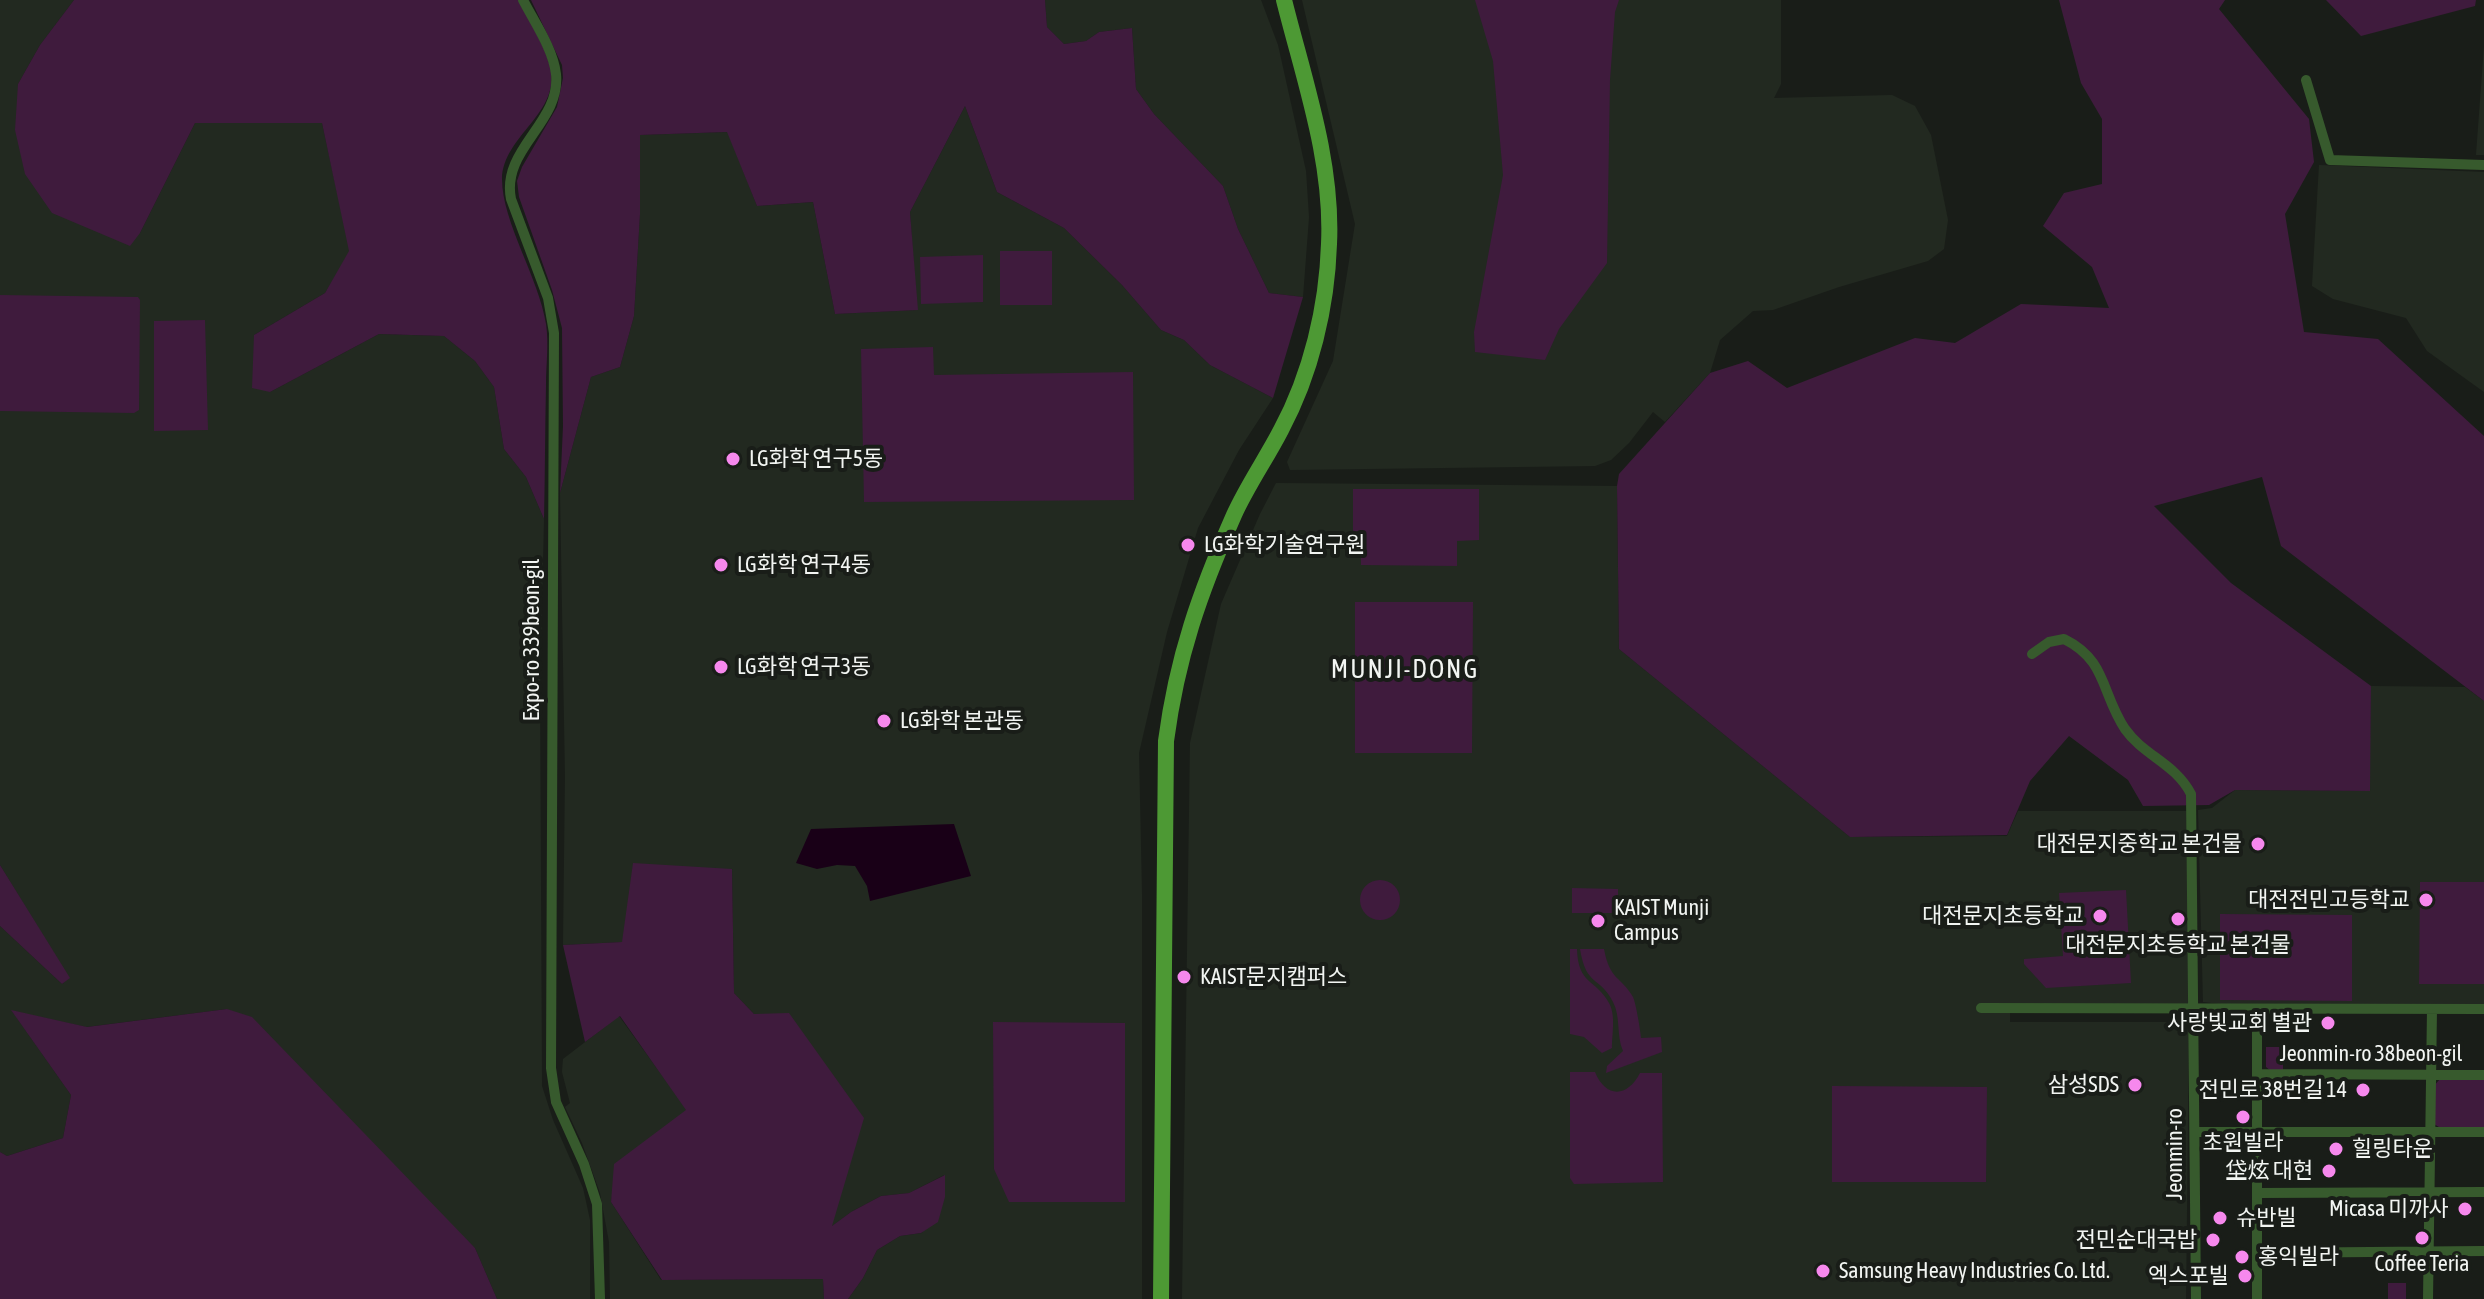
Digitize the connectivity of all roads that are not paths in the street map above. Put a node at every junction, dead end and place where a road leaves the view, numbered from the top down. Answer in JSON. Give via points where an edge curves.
{"nodes":[{"id":1,"x":523,"y":0,"type":"edge"},
{"id":2,"x":1284,"y":0,"type":"edge"},
{"id":3,"x":2306,"y":80,"type":"dead end"},
{"id":4,"x":2484,"y":165,"type":"edge"},
{"id":5,"x":2032,"y":654,"type":"dead end"},
{"id":6,"x":1981,"y":1008,"type":"dead end"},
{"id":7,"x":2195,"y":1009,"type":"junction"},
{"id":8,"x":2257,"y":1009,"type":"junction"},
{"id":9,"x":2432,"y":1009,"type":"junction"},
{"id":10,"x":2484,"y":1009,"type":"edge"},
{"id":11,"x":2257,"y":1074,"type":"junction"},
{"id":12,"x":2431,"y":1075,"type":"junction"},
{"id":13,"x":2484,"y":1075,"type":"edge"},
{"id":14,"x":2195,"y":1132,"type":"junction"},
{"id":15,"x":2257,"y":1132,"type":"junction"},
{"id":16,"x":2430,"y":1132,"type":"junction"},
{"id":17,"x":2484,"y":1132,"type":"edge"},
{"id":18,"x":2430,"y":1192,"type":"junction"},
{"id":19,"x":2484,"y":1192,"type":"edge"},
{"id":20,"x":2257,"y":1193,"type":"junction"},
{"id":21,"x":2429,"y":1251,"type":"junction"},
{"id":22,"x":2484,"y":1251,"type":"edge"},
{"id":23,"x":2257,"y":1253,"type":"junction"},
{"id":24,"x":600,"y":1299,"type":"edge"},
{"id":25,"x":1161,"y":1299,"type":"edge"},
{"id":26,"x":2196,"y":1299,"type":"edge"},
{"id":27,"x":2257,"y":1299,"type":"edge"},
{"id":28,"x":2428,"y":1299,"type":"edge"}],
"edges":[{"from":1,"to":24,"type":"street","name":"Expo-ro 339beon-gil","via":[[553,59],[556,85],[548,112],[512,167],[508,184],[548,298],[554,333],[551,1068],[556,1102],[597,1204]]},
{"from":2,"to":25,"type":"main road","via":[[1327,181],[1330,243],[1325,296],[1293,403],[1204,585],[1181,653],[1169,715]]},
{"from":3,"to":4,"type":"street","via":[[2330,160]]},
{"from":5,"to":7,"type":"street","name":"Jeonmin-ro","via":[[2064,639],[2089,654],[2126,729],[2183,778],[2191,794]]},
{"from":6,"to":7,"type":"street"},
{"from":7,"to":8,"type":"street"},
{"from":7,"to":14,"type":"street","name":"Jeonmin-ro"},
{"from":8,"to":9,"type":"street"},
{"from":8,"to":11,"type":"street"},
{"from":9,"to":10,"type":"street"},
{"from":9,"to":12,"type":"street"},
{"from":11,"to":12,"type":"street","name":"Jeonmin-ro 38beon-gil"},
{"from":11,"to":15,"type":"street"},
{"from":12,"to":13,"type":"street","name":"Jeonmin-ro 38beon-gil"},
{"from":12,"to":16,"type":"street"},
{"from":14,"to":15,"type":"street"},
{"from":14,"to":26,"type":"street","name":"Jeonmin-ro"},
{"from":15,"to":16,"type":"street"},
{"from":15,"to":20,"type":"street"},
{"from":16,"to":17,"type":"street"},
{"from":16,"to":18,"type":"street"},
{"from":18,"to":19,"type":"street"},
{"from":18,"to":20,"type":"street"},
{"from":18,"to":21,"type":"street"},
{"from":20,"to":23,"type":"street"},
{"from":21,"to":22,"type":"street"},
{"from":21,"to":23,"type":"street"},
{"from":21,"to":28,"type":"street"},
{"from":23,"to":27,"type":"street"}]}
